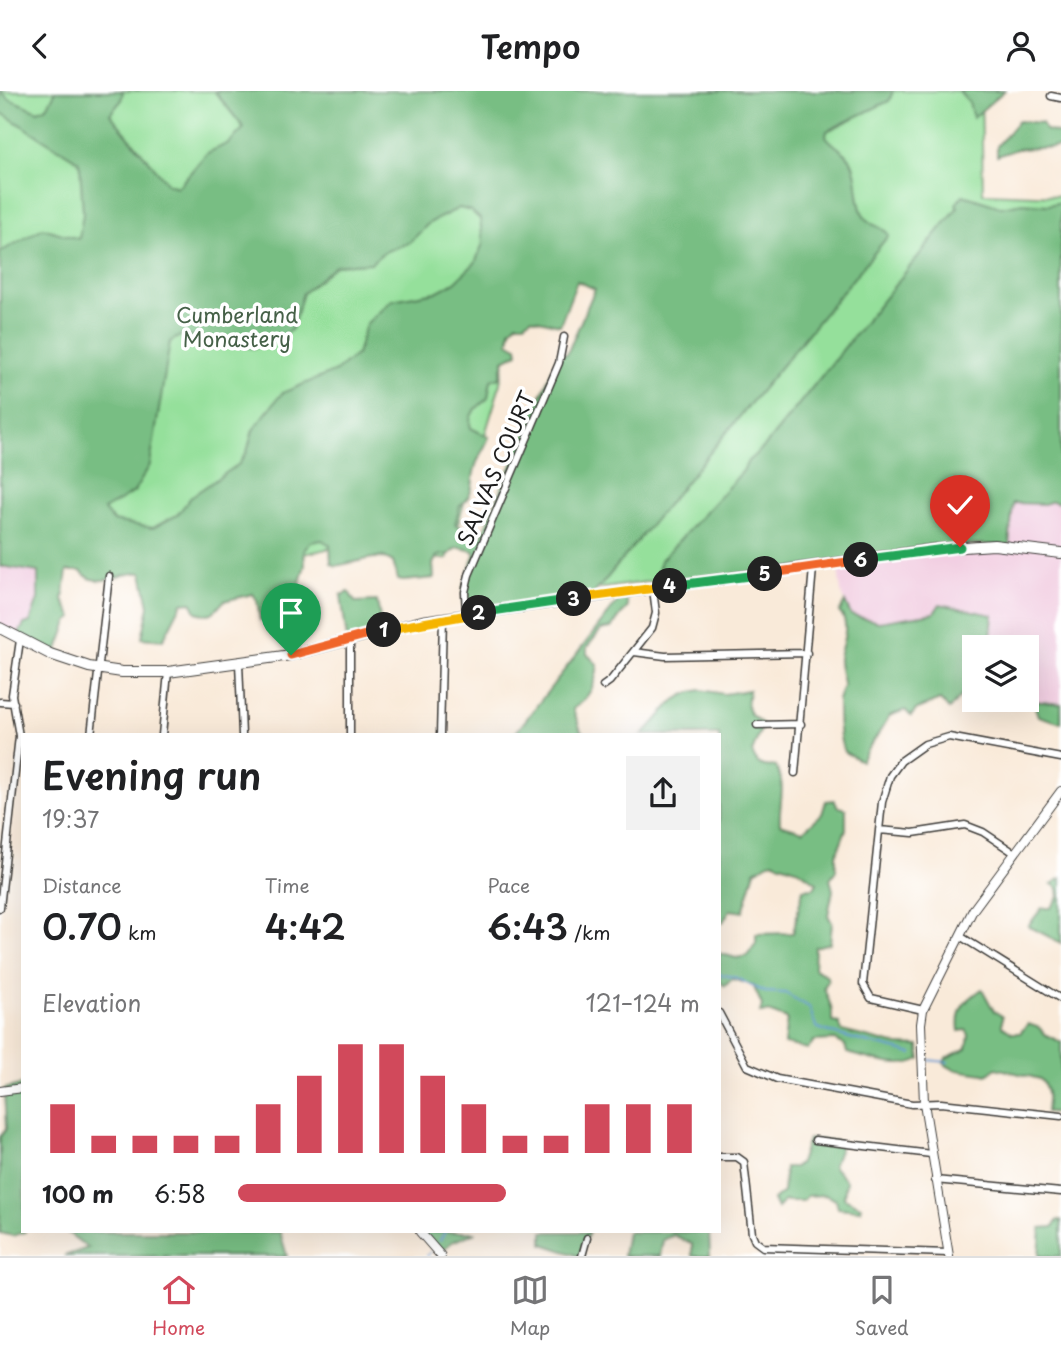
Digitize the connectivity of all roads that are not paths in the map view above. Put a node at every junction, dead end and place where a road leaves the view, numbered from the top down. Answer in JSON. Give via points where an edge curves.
{"nodes":[{"id":1,"x":1051,"y":96,"type":"dead end"},
{"id":2,"x":1061,"y":98,"type":"edge"},
{"id":3,"x":564,"y":337,"type":"dead end"},
{"id":4,"x":1061,"y":553,"type":"edge"},
{"id":5,"x":813,"y":568,"type":"junction"},
{"id":6,"x":109,"y":576,"type":"dead end"},
{"id":7,"x":653,"y":589,"type":"junction"},
{"id":8,"x":466,"y":615,"type":"junction"},
{"id":9,"x":443,"y":618,"type":"junction"},
{"id":10,"x":0,"y":628,"type":"edge"},
{"id":11,"x":350,"y":639,"type":"junction"},
{"id":12,"x":20,"y":640,"type":"junction"},
{"id":13,"x":634,"y":652,"type":"junction"},
{"id":14,"x":807,"y":653,"type":"junction"},
{"id":15,"x":239,"y":663,"type":"junction"},
{"id":16,"x":99,"y":669,"type":"junction"},
{"id":17,"x":167,"y":672,"type":"junction"},
{"id":18,"x":603,"y":686,"type":"dead end"},
{"id":19,"x":0,"y":702,"type":"edge"},
{"id":20,"x":14,"y":703,"type":"junction"},
{"id":21,"x":801,"y":724,"type":"junction"},
{"id":22,"x":757,"y":725,"type":"dead end"},
{"id":23,"x":91,"y":733,"type":"edge"},
{"id":24,"x":162,"y":733,"type":"edge"},
{"id":25,"x":242,"y":733,"type":"edge"},
{"id":26,"x":350,"y":733,"type":"edge"},
{"id":27,"x":440,"y":733,"type":"edge"},
{"id":28,"x":1061,"y":758,"type":"edge"},
{"id":29,"x":795,"y":773,"type":"dead end"},
{"id":30,"x":1061,"y":791,"type":"edge"},
{"id":31,"x":879,"y":830,"type":"junction"},
{"id":32,"x":1013,"y":852,"type":"junction"},
{"id":33,"x":0,"y":908,"type":"edge"},
{"id":34,"x":960,"y":936,"type":"junction"},
{"id":35,"x":1061,"y":999,"type":"edge"},
{"id":36,"x":923,"y":1010,"type":"junction"},
{"id":37,"x":721,"y":1017,"type":"edge"},
{"id":38,"x":21,"y":1087,"type":"edge"},
{"id":39,"x":0,"y":1091,"type":"edge"},
{"id":40,"x":924,"y":1103,"type":"junction"},
{"id":41,"x":1061,"y":1116,"type":"edge"},
{"id":42,"x":816,"y":1140,"type":"dead end"},
{"id":43,"x":931,"y":1154,"type":"junction"},
{"id":44,"x":721,"y":1157,"type":"edge"},
{"id":45,"x":934,"y":1180,"type":"junction"},
{"id":46,"x":1061,"y":1192,"type":"edge"},
{"id":47,"x":421,"y":1233,"type":"edge"},
{"id":48,"x":587,"y":1238,"type":"dead end"},
{"id":49,"x":948,"y":1255,"type":"edge"},
{"id":50,"x":441,"y":1256,"type":"edge"},
{"id":51,"x":582,"y":1256,"type":"edge"}],
"edges":[{"from":1,"to":2,"type":"street"},
{"from":3,"to":8,"type":"street","name":"SALVAS COURT","via":[[559,363],[469,575]]},
{"from":4,"to":5,"type":"main road","via":[[968,546]]},
{"from":5,"to":7,"type":"main road"},
{"from":5,"to":14,"type":"street"},
{"from":6,"to":16,"type":"street"},
{"from":7,"to":8,"type":"main road"},
{"from":7,"to":13,"type":"street","via":[[656,621]]},
{"from":8,"to":9,"type":"main road"},
{"from":9,"to":11,"type":"main road"},
{"from":9,"to":27,"type":"street"},
{"from":10,"to":12,"type":"main road"},
{"from":11,"to":15,"type":"main road"},
{"from":11,"to":26,"type":"street"},
{"from":12,"to":16,"type":"main road"},
{"from":12,"to":20,"type":"street"},
{"from":13,"to":14,"type":"street","via":[[665,656]]},
{"from":13,"to":18,"type":"street"},
{"from":14,"to":21,"type":"street"},
{"from":15,"to":17,"type":"main road"},
{"from":15,"to":25,"type":"street"},
{"from":16,"to":17,"type":"main road"},
{"from":16,"to":23,"type":"street"},
{"from":17,"to":24,"type":"street"},
{"from":19,"to":20,"type":"street"},
{"from":20,"to":33,"type":"street","via":[[19,736]]},
{"from":21,"to":22,"type":"street"},
{"from":21,"to":29,"type":"street"},
{"from":28,"to":31,"type":"street","via":[[949,737],[925,744],[901,761],[890,776]]},
{"from":30,"to":32,"type":"street"},
{"from":31,"to":32,"type":"street","via":[[913,834],[965,825]]},
{"from":31,"to":36,"type":"street","via":[[863,984],[871,998]]},
{"from":32,"to":34,"type":"street"},
{"from":34,"to":35,"type":"street"},
{"from":34,"to":36,"type":"street"},
{"from":36,"to":40,"type":"street"},
{"from":37,"to":40,"type":"street","via":[[747,1066],[763,1075]]},
{"from":38,"to":39,"type":"street"},
{"from":40,"to":41,"type":"street"},
{"from":40,"to":43,"type":"street"},
{"from":42,"to":43,"type":"street"},
{"from":43,"to":45,"type":"street"},
{"from":44,"to":49,"type":"street","via":[[744,1162],[752,1234],[763,1247]]},
{"from":45,"to":46,"type":"street"},
{"from":45,"to":49,"type":"street"},
{"from":47,"to":50,"type":"street"},
{"from":48,"to":51,"type":"street"}]}
